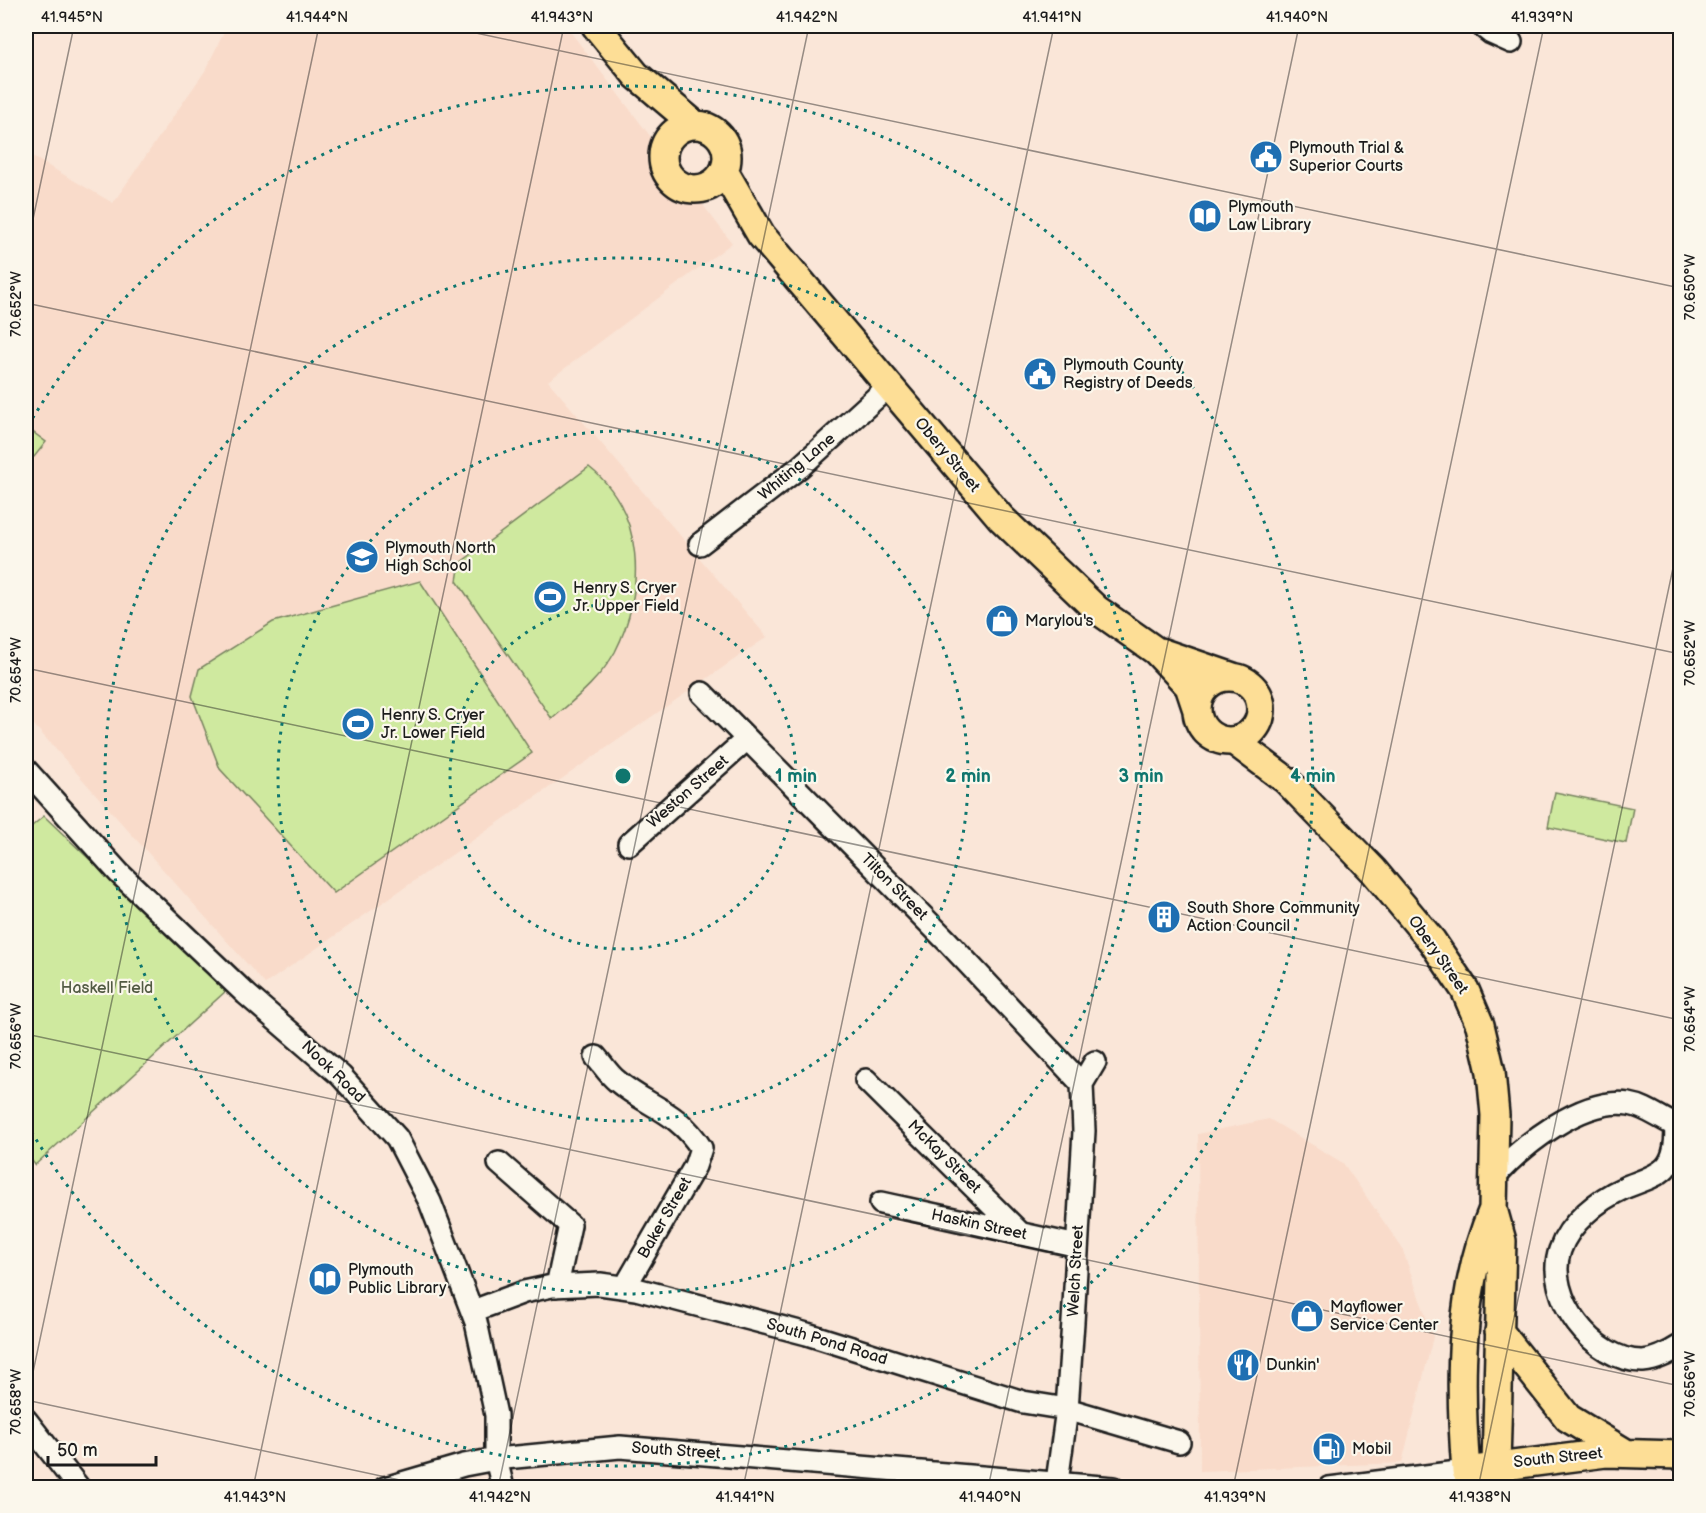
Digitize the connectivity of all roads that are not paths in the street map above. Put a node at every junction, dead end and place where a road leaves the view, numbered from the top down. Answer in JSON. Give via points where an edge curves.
{"nodes":[{"id":1,"x":596,"y":26,"type":"edge"},
{"id":2,"x":1482,"y":26,"type":"edge"},
{"id":3,"x":1511,"y":42,"type":"dead end"},
{"id":4,"x":636,"y":75,"type":"junction"},
{"id":5,"x":694,"y":124,"type":"junction"},
{"id":6,"x":666,"y":141,"type":"junction"},
{"id":7,"x":724,"y":171,"type":"junction"},
{"id":8,"x":695,"y":190,"type":"junction"},
{"id":9,"x":761,"y":235,"type":"junction"},
{"id":10,"x":890,"y":385,"type":"junction"},
{"id":11,"x":700,"y":544,"type":"dead end"},
{"id":12,"x":1156,"y":651,"type":"junction"},
{"id":13,"x":1233,"y":677,"type":"junction"},
{"id":14,"x":702,"y":693,"type":"dead end"},
{"id":15,"x":1197,"y":710,"type":"junction"},
{"id":16,"x":1258,"y":723,"type":"junction"},
{"id":17,"x":747,"y":740,"type":"junction"},
{"id":18,"x":1234,"y":741,"type":"junction"},
{"id":19,"x":26,"y":770,"type":"edge"},
{"id":20,"x":1286,"y":780,"type":"junction"},
{"id":21,"x":629,"y":844,"type":"dead end"},
{"id":22,"x":596,"y":1057,"type":"dead end"},
{"id":23,"x":1095,"y":1062,"type":"dead end"},
{"id":24,"x":866,"y":1080,"type":"dead end"},
{"id":25,"x":1082,"y":1084,"type":"junction"},
{"id":26,"x":1678,"y":1126,"type":"edge"},
{"id":27,"x":499,"y":1163,"type":"dead end"},
{"id":28,"x":1675,"y":1166,"type":"edge"},
{"id":29,"x":1494,"y":1177,"type":"junction"},
{"id":30,"x":881,"y":1203,"type":"dead end"},
{"id":31,"x":1493,"y":1209,"type":"junction"},
{"id":32,"x":1021,"y":1234,"type":"junction"},
{"id":33,"x":1077,"y":1246,"type":"junction"},
{"id":34,"x":557,"y":1286,"type":"junction"},
{"id":35,"x":625,"y":1287,"type":"junction"},
{"id":36,"x":472,"y":1311,"type":"junction"},
{"id":37,"x":1499,"y":1331,"type":"junction"},
{"id":38,"x":1680,"y":1346,"type":"edge"},
{"id":39,"x":1067,"y":1409,"type":"junction"},
{"id":40,"x":26,"y":1420,"type":"edge"},
{"id":41,"x":1179,"y":1442,"type":"dead end"},
{"id":42,"x":1625,"y":1452,"type":"junction"},
{"id":43,"x":1680,"y":1455,"type":"edge"},
{"id":44,"x":496,"y":1459,"type":"junction"},
{"id":45,"x":1496,"y":1466,"type":"junction"},
{"id":46,"x":1466,"y":1471,"type":"junction"},
{"id":47,"x":1057,"y":1482,"type":"junction"},
{"id":48,"x":79,"y":1488,"type":"edge"},
{"id":49,"x":385,"y":1488,"type":"edge"},
{"id":50,"x":503,"y":1488,"type":"edge"},
{"id":51,"x":1114,"y":1488,"type":"edge"},
{"id":52,"x":1329,"y":1488,"type":"edge"}],
"edges":[{"from":1,"to":4,"type":"main road","name":"Obery Street"},
{"from":2,"to":3,"type":"street"},
{"from":4,"to":5,"type":"main road","name":"Obery Street"},
{"from":4,"to":6,"type":"main road","name":"Obery Street"},
{"from":5,"to":6,"type":"main road","via":[[678,129]]},
{"from":5,"to":7,"type":"main road","name":"Obery Street","via":[[712,129],[724,142],[728,159]]},
{"from":6,"to":8,"type":"main road","name":"Obery Street","via":[[662,156],[667,175],[682,187]]},
{"from":7,"to":8,"type":"main road","via":[[713,184]]},
{"from":7,"to":9,"type":"main road","name":"Obery Street"},
{"from":8,"to":9,"type":"main road","name":"Obery Street"},
{"from":9,"to":10,"type":"main road","name":"Obery Street"},
{"from":10,"to":11,"type":"street","name":"Whiting Lane","via":[[800,467]]},
{"from":10,"to":12,"type":"main road","name":"Obery Street","via":[[1031,550],[1096,609]]},
{"from":12,"to":13,"type":"main road","name":"Obery Street"},
{"from":12,"to":15,"type":"main road","name":"Obery Street","via":[[1189,686]]},
{"from":13,"to":15,"type":"main road","via":[[1212,682],[1204,690]]},
{"from":13,"to":16,"type":"main road","name":"Obery Street","via":[[1251,686],[1257,694],[1261,713]]},
{"from":14,"to":17,"type":"street","name":"Tilton Street"},
{"from":15,"to":18,"type":"main road","name":"Obery Street","via":[[1209,734]]},
{"from":16,"to":18,"type":"main road"},
{"from":16,"to":20,"type":"main road","name":"Obery Street"},
{"from":17,"to":21,"type":"street","name":"Weston Street"},
{"from":17,"to":25,"type":"street","name":"Tilton Street","via":[[947,941]]},
{"from":18,"to":20,"type":"main road","name":"Obery Street"},
{"from":19,"to":36,"type":"street","name":"Nook Road","via":[[159,912],[336,1071],[388,1127],[405,1151],[430,1202]]},
{"from":20,"to":29,"type":"main road","name":"Obery Street","via":[[1390,889],[1465,990],[1480,1024],[1491,1072]]},
{"from":22,"to":35,"type":"street","name":"Baker Street","via":[[617,1081],[690,1130],[700,1148],[695,1166]]},
{"from":23,"to":25,"type":"street"},
{"from":24,"to":32,"type":"street","name":"McKay Street"},
{"from":25,"to":33,"type":"street","name":"Welch Street","via":[[1084,1131]]},
{"from":26,"to":28,"type":"street"},
{"from":26,"to":29,"type":"street","via":[[1631,1104],[1598,1106],[1538,1138]]},
{"from":27,"to":34,"type":"street","via":[[570,1225]]},
{"from":28,"to":38,"type":"street","via":[[1613,1194],[1584,1216],[1565,1239],[1556,1272],[1560,1291],[1576,1320],[1611,1352],[1643,1361]]},
{"from":29,"to":31,"type":"main road","name":"Obery Street"},
{"from":30,"to":32,"type":"street","name":"Haskin Street"},
{"from":31,"to":37,"type":"main road","name":"Obery Street","via":[[1502,1241]]},
{"from":31,"to":46,"type":"main road","name":"Obery Street","via":[[1479,1242],[1464,1332],[1461,1380]]},
{"from":32,"to":33,"type":"street","name":"Haskin Street"},
{"from":33,"to":39,"type":"street","name":"Welch Street"},
{"from":34,"to":35,"type":"street","name":"South Pond Road"},
{"from":34,"to":36,"type":"street","name":"South Pond Road","via":[[524,1292]]},
{"from":35,"to":39,"type":"street","name":"South Pond Road","via":[[807,1334],[1023,1402]]},
{"from":36,"to":44,"type":"street","name":"Nook Road","via":[[496,1415]]},
{"from":37,"to":42,"type":"main road","via":[[1568,1418]]},
{"from":37,"to":45,"type":"main road","name":"Obery Street"},
{"from":39,"to":41,"type":"street","name":"South Pond Road"},
{"from":39,"to":47,"type":"street","name":"Welch Street"},
{"from":40,"to":48,"type":"street"},
{"from":42,"to":43,"type":"main road","name":"South Street"},
{"from":42,"to":45,"type":"main road","name":"South Street"},
{"from":44,"to":47,"type":"street","name":"South Street","via":[[630,1448]]},
{"from":44,"to":49,"type":"street","name":"South Street"},
{"from":44,"to":50,"type":"street","name":"Nook Road"},
{"from":45,"to":46,"type":"main road","name":"South Street"},
{"from":46,"to":52,"type":"street","name":"South Street"},
{"from":47,"to":51,"type":"street","name":"South Street"}]}
